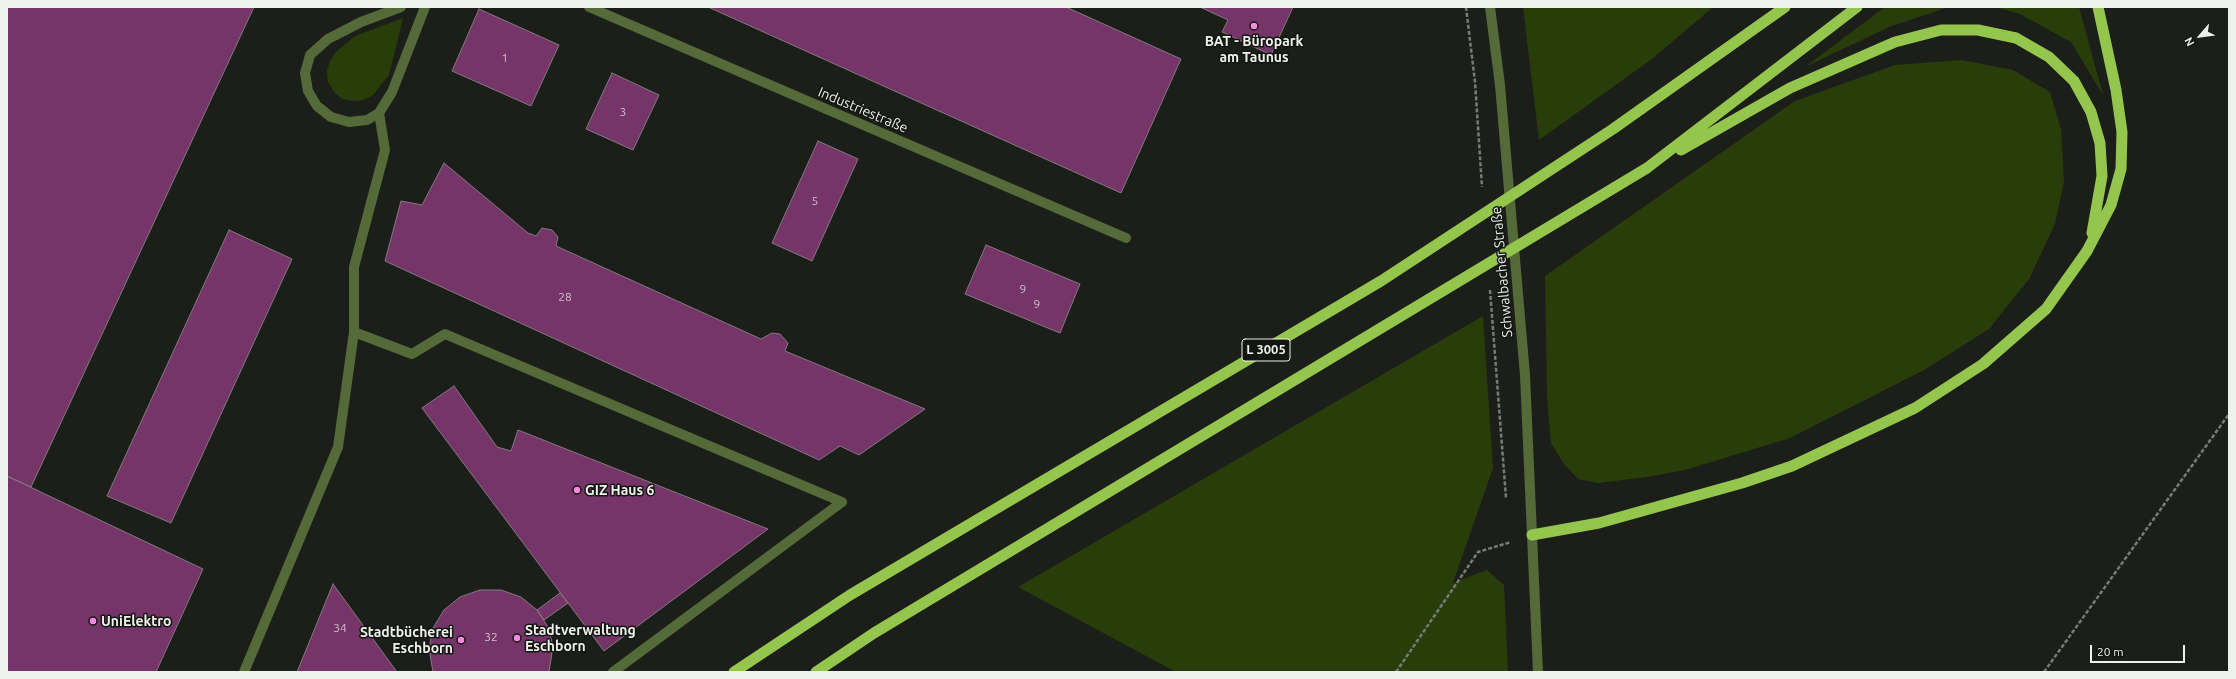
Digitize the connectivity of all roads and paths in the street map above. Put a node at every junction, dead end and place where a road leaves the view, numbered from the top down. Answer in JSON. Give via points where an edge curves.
{"nodes":[{"id":1,"x":401,"y":7,"type":"edge"},
{"id":2,"x":425,"y":7,"type":"edge"},
{"id":3,"x":589,"y":7,"type":"edge"},
{"id":4,"x":1466,"y":7,"type":"edge"},
{"id":5,"x":1490,"y":7,"type":"edge"},
{"id":6,"x":1857,"y":7,"type":"edge"},
{"id":7,"x":2098,"y":7,"type":"edge"},
{"id":8,"x":1781,"y":9,"type":"edge"},
{"id":9,"x":1475,"y":82,"type":"dead end"},
{"id":10,"x":379,"y":113,"type":"junction"},
{"id":11,"x":1647,"y":168,"type":"junction"},
{"id":12,"x":1126,"y":238,"type":"dead end"},
{"id":13,"x":2088,"y":252,"type":"junction"},
{"id":14,"x":354,"y":332,"type":"junction"},
{"id":15,"x":2229,"y":414,"type":"edge"},
{"id":16,"x":1532,"y":535,"type":"junction"},
{"id":17,"x":244,"y":672,"type":"edge"},
{"id":18,"x":613,"y":672,"type":"edge"},
{"id":19,"x":734,"y":672,"type":"edge"},
{"id":20,"x":816,"y":672,"type":"edge"},
{"id":21,"x":1396,"y":672,"type":"edge"},
{"id":22,"x":1538,"y":672,"type":"edge"},
{"id":23,"x":2044,"y":672,"type":"edge"}],
"edges":[{"from":1,"to":10,"type":"street","via":[[361,22],[328,39],[310,55],[305,72],[308,91],[317,106],[331,117],[348,122],[366,120]]},
{"from":2,"to":10,"type":"street","via":[[392,92]]},
{"from":3,"to":12,"type":"street","name":"Industriestraße"},
{"from":4,"to":9,"type":"path"},
{"from":5,"to":16,"type":"street","name":"Schwalbacher Straße","via":[[1500,85],[1525,375]]},
{"from":6,"to":11,"type":"highway","number":"L 3005"},
{"from":7,"to":13,"type":"highway","via":[[2116,90],[2122,132],[2121,168],[2111,205]]},
{"from":8,"to":19,"type":"highway","number":"L 3005","via":[[1613,129],[1381,282],[850,595]]},
{"from":10,"to":14,"type":"street","via":[[385,150],[354,267]]},
{"from":11,"to":13,"type":"highway","via":[[1790,88],[1895,42],[1941,30],[1978,30],[2016,38],[2049,57],[2074,81],[2091,112],[2100,143],[2102,176]]},
{"from":11,"to":20,"type":"highway","number":"L 3005","via":[[874,633]]},
{"from":13,"to":16,"type":"highway","via":[[2046,309],[1983,364],[1915,408],[1792,466],[1742,483],[1599,523]]},
{"from":14,"to":17,"type":"street","via":[[338,447]]},
{"from":14,"to":18,"type":"street","via":[[412,354],[445,334],[842,502]]},
{"from":15,"to":23,"type":"path"},
{"from":16,"to":21,"type":"path","via":[[1478,552]]},
{"from":16,"to":22,"type":"street","name":"Schwalbacher Straße"}]}
